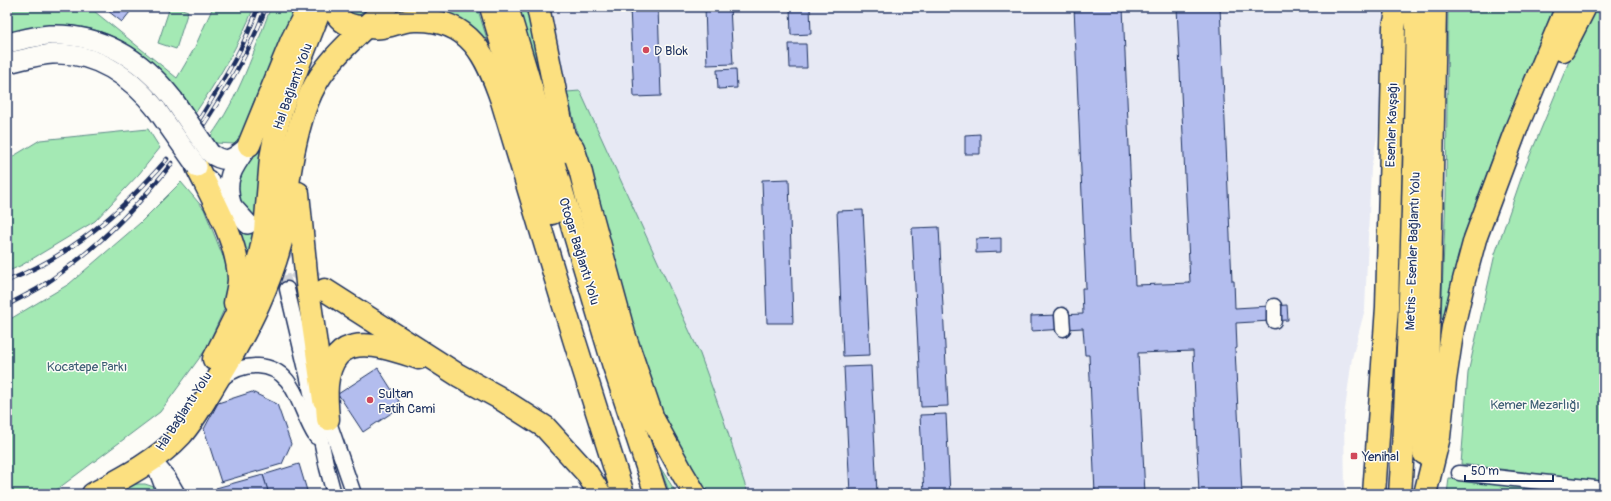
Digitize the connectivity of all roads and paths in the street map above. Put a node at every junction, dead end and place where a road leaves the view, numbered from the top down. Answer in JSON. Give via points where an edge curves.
{"nodes":[{"id":1,"x":308,"y":7,"type":"edge"},
{"id":2,"x":321,"y":7,"type":"edge"},
{"id":3,"x":332,"y":7,"type":"edge"},
{"id":4,"x":386,"y":7,"type":"edge"},
{"id":5,"x":491,"y":7,"type":"edge"},
{"id":6,"x":507,"y":7,"type":"edge"},
{"id":7,"x":538,"y":7,"type":"edge"},
{"id":8,"x":1417,"y":7,"type":"edge"},
{"id":9,"x":1435,"y":7,"type":"edge"},
{"id":10,"x":1567,"y":7,"type":"edge"},
{"id":11,"x":1585,"y":7,"type":"edge"},
{"id":12,"x":1395,"y":14,"type":"edge"},
{"id":13,"x":367,"y":27,"type":"junction"},
{"id":14,"x":7,"y":43,"type":"edge"},
{"id":15,"x":7,"y":63,"type":"edge"},
{"id":16,"x":1518,"y":124,"type":"junction"},
{"id":17,"x":298,"y":136,"type":"junction"},
{"id":18,"x":564,"y":137,"type":"junction"},
{"id":19,"x":249,"y":145,"type":"junction"},
{"id":20,"x":204,"y":160,"type":"junction"},
{"id":21,"x":232,"y":207,"type":"junction"},
{"id":22,"x":1388,"y":223,"type":"junction"},
{"id":23,"x":248,"y":224,"type":"dead end"},
{"id":24,"x":287,"y":289,"type":"tunnel mouth"},
{"id":25,"x":324,"y":290,"type":"tunnel mouth"},
{"id":26,"x":1274,"y":306,"type":"dead end"},
{"id":27,"x":1062,"y":315,"type":"dead end"},
{"id":28,"x":1274,"y":320,"type":"dead end"},
{"id":29,"x":232,"y":323,"type":"junction"},
{"id":30,"x":1063,"y":329,"type":"dead end"},
{"id":31,"x":613,"y":363,"type":"junction"},
{"id":32,"x":458,"y":375,"type":"junction"},
{"id":33,"x":216,"y":383,"type":"junction"},
{"id":34,"x":328,"y":419,"type":"junction"},
{"id":35,"x":322,"y":446,"type":"junction"},
{"id":36,"x":152,"y":458,"type":"junction"},
{"id":37,"x":1459,"y":473,"type":"dead end"},
{"id":38,"x":1604,"y":490,"type":"edge"},
{"id":39,"x":94,"y":494,"type":"edge"},
{"id":40,"x":165,"y":494,"type":"edge"},
{"id":41,"x":178,"y":494,"type":"edge"},
{"id":42,"x":334,"y":494,"type":"edge"},
{"id":43,"x":354,"y":494,"type":"edge"},
{"id":44,"x":600,"y":494,"type":"edge"},
{"id":45,"x":623,"y":494,"type":"edge"},
{"id":46,"x":637,"y":494,"type":"edge"},
{"id":47,"x":656,"y":494,"type":"edge"},
{"id":48,"x":695,"y":494,"type":"edge"},
{"id":49,"x":1362,"y":494,"type":"edge"},
{"id":50,"x":1374,"y":494,"type":"edge"},
{"id":51,"x":1400,"y":494,"type":"edge"},
{"id":52,"x":1424,"y":494,"type":"edge"}],
"edges":[{"from":1,"to":19,"type":"main road"},
{"from":2,"to":29,"type":"main road","name":"Hal Bağlantı Yolu","via":[[282,107],[273,143],[263,245],[249,289]]},
{"from":3,"to":13,"type":"main road","via":[[345,24]]},
{"from":4,"to":13,"type":"main road","name":"Hal Bağlantı Yolu"},
{"from":5,"to":46,"type":"main road","name":"Otogar Bağlantı Yolu"},
{"from":6,"to":31,"type":"main road","name":"Otogar Bağlantı Yolu"},
{"from":7,"to":18,"type":"main road"},
{"from":8,"to":51,"type":"main road","name":"Metris - Esenler Bağlantı Yolu","via":[[1411,280]]},
{"from":9,"to":52,"type":"main road","name":"Metris - Esenler Bağlantı Yolu"},
{"from":10,"to":16,"type":"main road"},
{"from":11,"to":16,"type":"main road","via":[[1538,98]]},
{"from":12,"to":22,"type":"main road","name":"Esenler Kavşağı"},
{"from":13,"to":17,"type":"main road","name":"Hal Bağlantı Yolu","via":[[335,57],[320,76],[304,109]]},
{"from":13,"to":45,"type":"main road","via":[[429,20],[458,30],[480,49],[502,101]]},
{"from":14,"to":20,"type":"main road","bridge":true,"via":[[48,35],[67,35],[115,48],[140,64],[173,99]]},
{"from":15,"to":20,"type":"main road","bridge":true,"via":[[36,56],[69,55],[93,61],[124,76]]},
{"from":16,"to":52,"type":"main road","via":[[1475,239],[1464,280],[1447,365],[1438,437]]},
{"from":17,"to":33,"type":"main road","name":"Hal Bağlantı Yolu","via":[[289,178],[286,219],[276,257],[250,324]]},
{"from":17,"to":34,"type":"main road","via":[[299,204],[307,283]]},
{"from":18,"to":31,"type":"main road","via":[[611,329],[614,345]]},
{"from":18,"to":48,"type":"main road","via":[[573,148],[580,169],[624,334],[652,419]]},
{"from":19,"to":20,"type":"main road","via":[[229,160]]},
{"from":19,"to":21,"type":"main road","via":[[234,165],[228,185]]},
{"from":20,"to":21,"type":"main road"},
{"from":20,"to":29,"type":"main road","via":[[220,216],[236,257],[239,280]]},
{"from":21,"to":23,"type":"main road"},
{"from":22,"to":49,"type":"main road","via":[[1378,271],[1372,328]]},
{"from":22,"to":50,"type":"main road","name":"Metris - Esenler Bağlantı Yolu","via":[[1386,328]]},
{"from":24,"to":35,"type":"street"},
{"from":25,"to":32,"type":"main road"},
{"from":26,"to":28,"type":"street"},
{"from":27,"to":30,"type":"street"},
{"from":29,"to":36,"type":"main road","name":"Hal Bağlantı Yolu","via":[[194,396]]},
{"from":31,"to":47,"type":"main road","name":"Otogar Bağlantı Yolu"},
{"from":32,"to":34,"type":"main road","via":[[420,358],[385,347],[358,344],[349,347],[340,352],[331,367],[327,385]]},
{"from":32,"to":44,"type":"main road","via":[[545,427],[586,472]]},
{"from":33,"to":35,"type":"street","via":[[229,372],[254,365],[277,370],[296,394],[310,428]]},
{"from":33,"to":36,"type":"main road","name":"Hal Bağlantı Yolu","via":[[181,435]]},
{"from":34,"to":43,"type":"street"},
{"from":35,"to":42,"type":"street"},
{"from":36,"to":39,"type":"main road"},
{"from":36,"to":40,"type":"street"},
{"from":36,"to":41,"type":"street"},
{"from":37,"to":38,"type":"street"}]}
